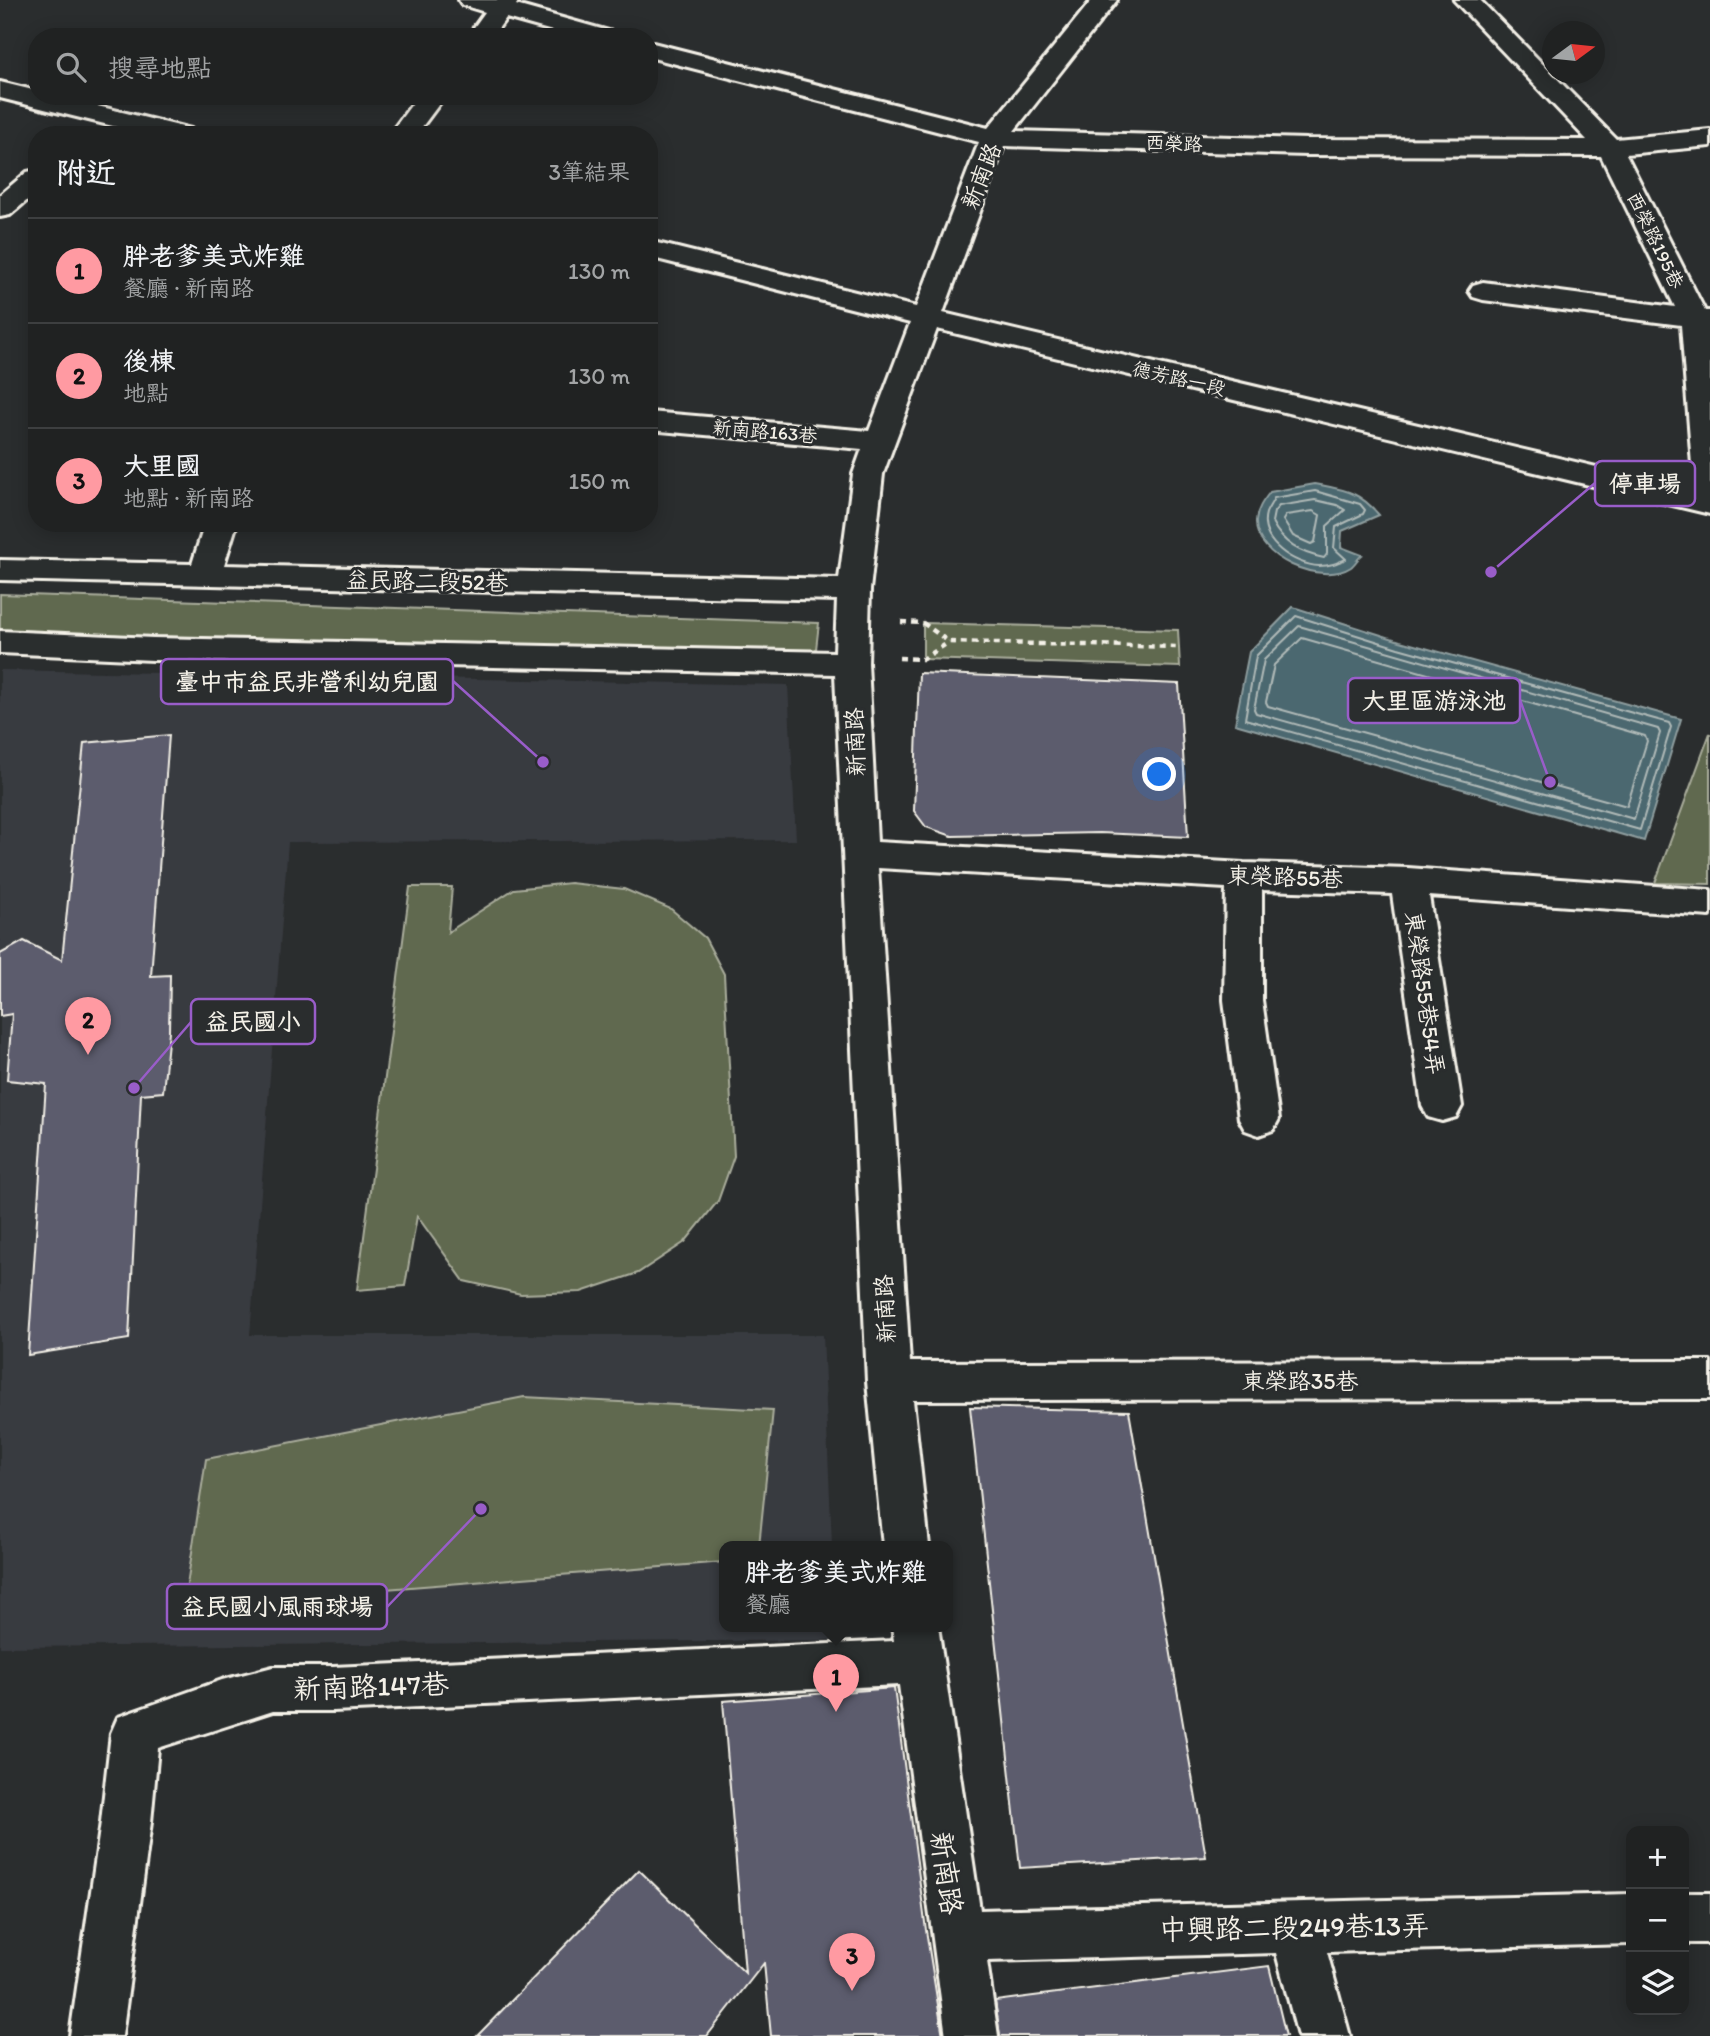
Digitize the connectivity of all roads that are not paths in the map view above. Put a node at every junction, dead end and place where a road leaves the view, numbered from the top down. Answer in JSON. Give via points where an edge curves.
{"nodes":[{"id":1,"x":471,"y":0,"type":"edge"},
{"id":2,"x":1466,"y":0,"type":"edge"},
{"id":3,"x":1098,"y":1,"type":"edge"},
{"id":4,"x":504,"y":5,"type":"edge"},
{"id":5,"x":487,"y":28,"type":"edge"},
{"id":6,"x":575,"y":28,"type":"edge"},
{"id":7,"x":658,"y":51,"type":"edge"},
{"id":8,"x":0,"y":90,"type":"edge"},
{"id":9,"x":28,"y":97,"type":"edge"},
{"id":10,"x":60,"y":105,"type":"edge"},
{"id":11,"x":425,"y":105,"type":"edge"},
{"id":12,"x":112,"y":118,"type":"junction"},
{"id":13,"x":102,"y":126,"type":"edge"},
{"id":14,"x":145,"y":126,"type":"edge"},
{"id":15,"x":409,"y":126,"type":"edge"},
{"id":16,"x":994,"y":138,"type":"junction"},
{"id":17,"x":1710,"y":138,"type":"edge"},
{"id":18,"x":1610,"y":148,"type":"junction"},
{"id":19,"x":28,"y":186,"type":"edge"},
{"id":20,"x":0,"y":209,"type":"edge"},
{"id":21,"x":658,"y":260,"type":"edge"},
{"id":22,"x":1483,"y":291,"type":"dead end"},
{"id":23,"x":926,"y":318,"type":"junction"},
{"id":24,"x":1703,"y":319,"type":"edge"},
{"id":25,"x":658,"y":422,"type":"edge"},
{"id":26,"x":880,"y":441,"type":"junction"},
{"id":27,"x":1710,"y":502,"type":"edge"},
{"id":28,"x":218,"y":532,"type":"edge"},
{"id":29,"x":0,"y":570,"type":"edge"},
{"id":30,"x":204,"y":576,"type":"junction"},
{"id":31,"x":854,"y":590,"type":"junction"},
{"id":32,"x":0,"y":642,"type":"edge"},
{"id":33,"x":852,"y":663,"type":"junction"},
{"id":34,"x":859,"y":854,"type":"junction"},
{"id":35,"x":1244,"y":876,"type":"junction"},
{"id":36,"x":1408,"y":881,"type":"junction"},
{"id":37,"x":1701,"y":903,"type":"edge"},
{"id":38,"x":1710,"y":935,"type":"edge"},
{"id":39,"x":1442,"y":1106,"type":"dead end"},
{"id":40,"x":1259,"y":1119,"type":"dead end"},
{"id":41,"x":1710,"y":1380,"type":"edge"},
{"id":42,"x":889,"y":1381,"type":"junction"},
{"id":43,"x":905,"y":1541,"type":"edge"},
{"id":44,"x":917,"y":1644,"type":"edge"},
{"id":45,"x":1689,"y":1918,"type":"edge"},
{"id":46,"x":1710,"y":1918,"type":"edge"},
{"id":47,"x":1626,"y":1919,"type":"edge"},
{"id":48,"x":1295,"y":1927,"type":"junction"},
{"id":49,"x":956,"y":1936,"type":"junction"},
{"id":50,"x":96,"y":2036,"type":"edge"},
{"id":51,"x":972,"y":2036,"type":"edge"},
{"id":52,"x":1324,"y":2036,"type":"edge"}],
"edges":[{"from":1,"to":4,"type":"street"},
{"from":2,"to":18,"type":"street","name":"西榮路195巷"},
{"from":3,"to":16,"type":"street","name":"新南路"},
{"from":4,"to":5,"type":"street"},
{"from":4,"to":6,"type":"street"},
{"from":7,"to":16,"type":"street","name":"西榮路"},
{"from":8,"to":9,"type":"street"},
{"from":10,"to":12,"type":"street"},
{"from":11,"to":15,"type":"street"},
{"from":12,"to":13,"type":"street"},
{"from":12,"to":14,"type":"street"},
{"from":16,"to":18,"type":"street","name":"西榮路"},
{"from":16,"to":23,"type":"street","name":"新南路"},
{"from":17,"to":18,"type":"street","name":"西榮路"},
{"from":18,"to":24,"type":"street","name":"西榮路195巷"},
{"from":19,"to":20,"type":"street"},
{"from":21,"to":23,"type":"street","name":"德芳路一段"},
{"from":22,"to":24,"type":"street"},
{"from":23,"to":26,"type":"street","name":"新南路"},
{"from":23,"to":27,"type":"street","name":"德芳路一段"},
{"from":24,"to":27,"type":"street","name":"西榮路195巷"},
{"from":25,"to":26,"type":"street","name":"新南路163巷"},
{"from":26,"to":31,"type":"street","name":"新南路","via":[[868,474]]},
{"from":28,"to":30,"type":"street"},
{"from":29,"to":30,"type":"street","name":"益民路二段52巷"},
{"from":30,"to":31,"type":"street","name":"益民路二段52巷"},
{"from":31,"to":33,"type":"street","name":"新南路"},
{"from":32,"to":33,"type":"street"},
{"from":33,"to":34,"type":"street","name":"新南路"},
{"from":34,"to":35,"type":"street","name":"東榮路55巷"},
{"from":34,"to":42,"type":"street","name":"新南路"},
{"from":35,"to":36,"type":"street","name":"東榮路55巷"},
{"from":35,"to":40,"type":"street","via":[[1243,1000]]},
{"from":36,"to":37,"type":"street","name":"東榮路55巷"},
{"from":36,"to":39,"type":"street","name":"東榮路55巷54弄"},
{"from":37,"to":38,"type":"street"},
{"from":41,"to":42,"type":"street","name":"東榮路35巷"},
{"from":42,"to":43,"type":"street","name":"新南路"},
{"from":44,"to":49,"type":"street","name":"新南路"},
{"from":44,"to":50,"type":"street","name":"新南路147巷","via":[[347,1689],[273,1689],[135,1733]]},
{"from":45,"to":46,"type":"street"},
{"from":47,"to":48,"type":"street","name":"中興路二段249巷13弄"},
{"from":48,"to":49,"type":"street","name":"中興路二段249巷13弄"},
{"from":48,"to":52,"type":"street"},
{"from":49,"to":51,"type":"street","name":"新南路"}]}
